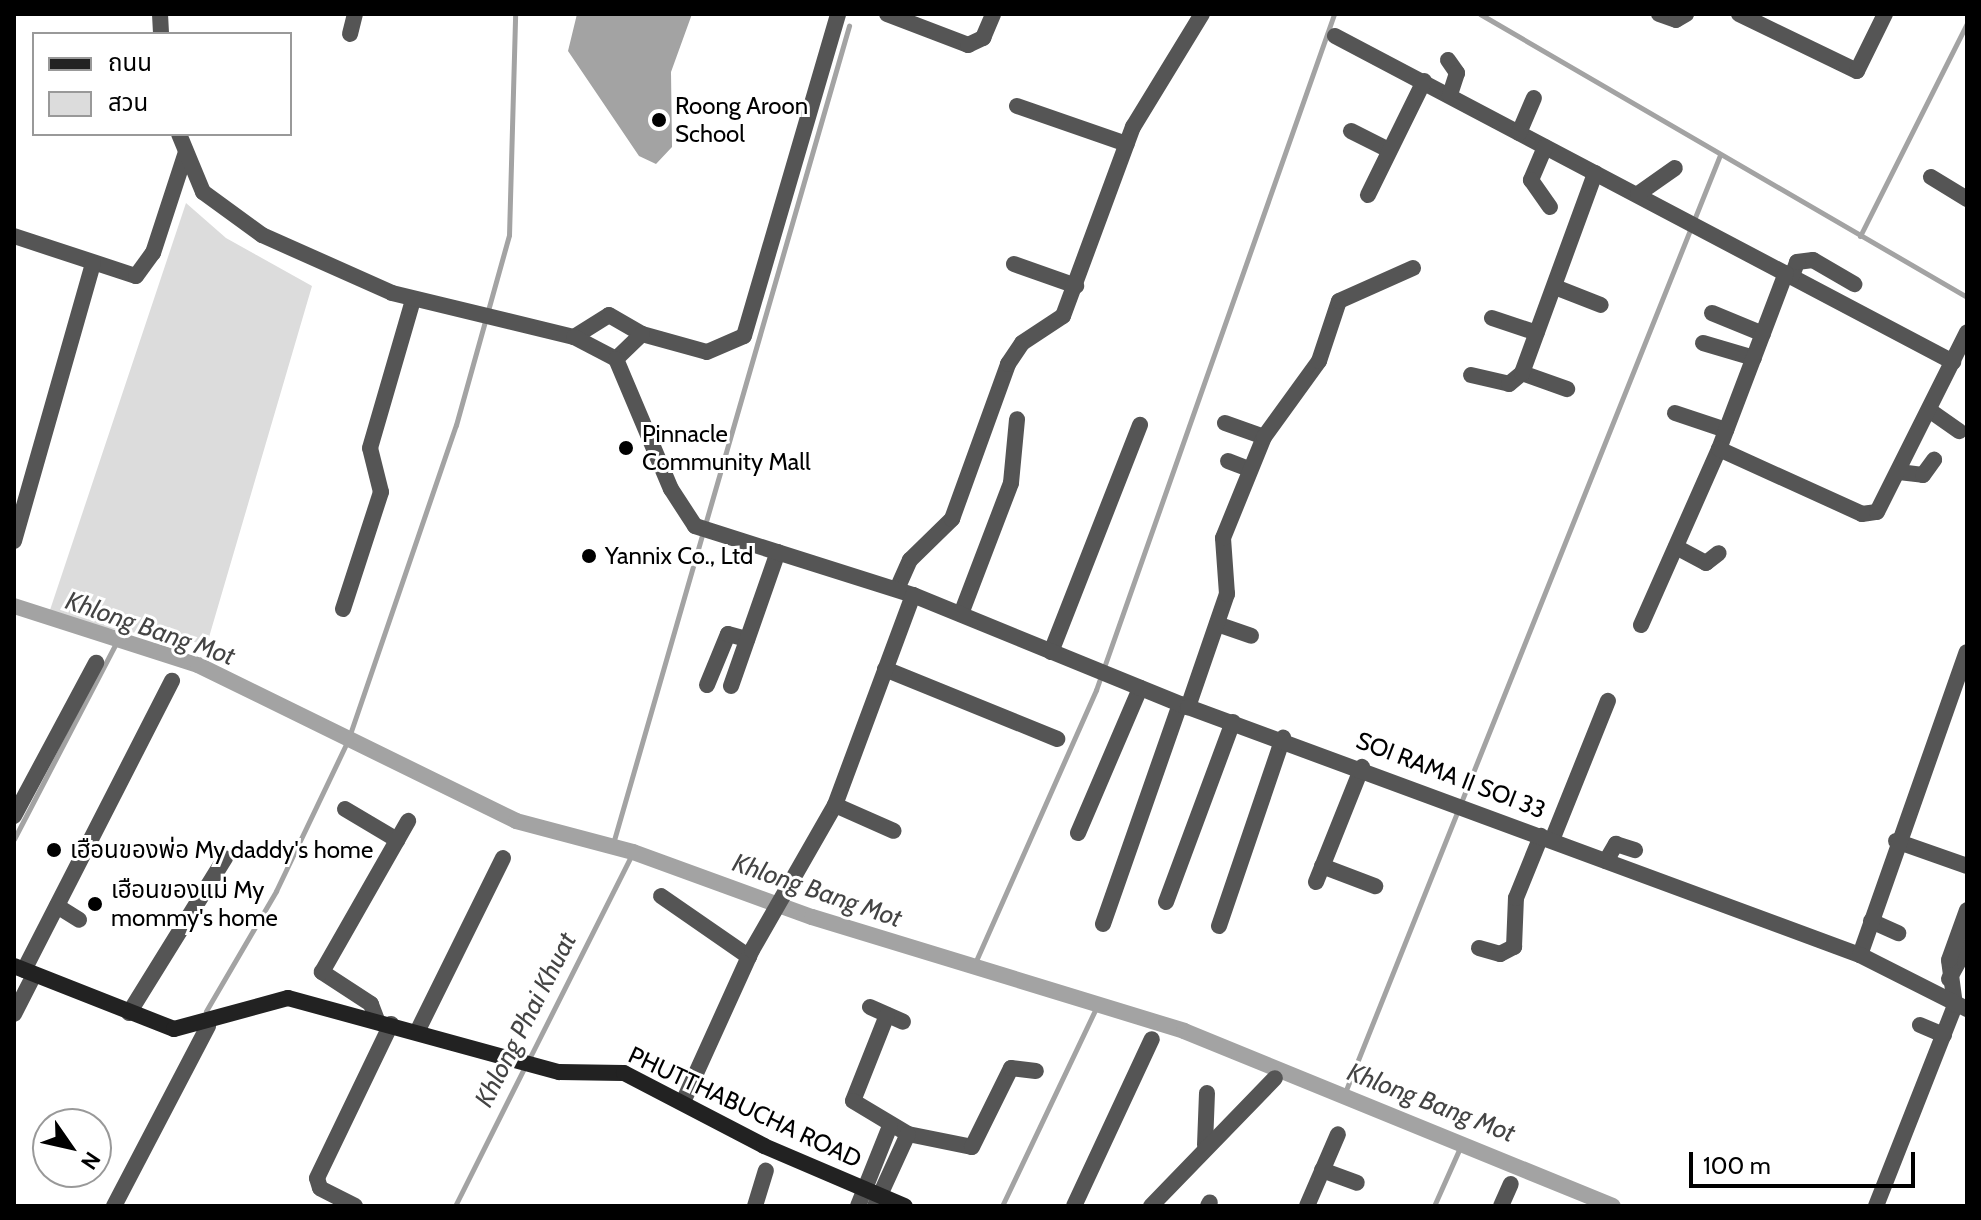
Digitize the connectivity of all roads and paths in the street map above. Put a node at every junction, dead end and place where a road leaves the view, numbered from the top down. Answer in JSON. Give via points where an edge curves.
{"nodes":[{"id":1,"x":355,"y":14,"type":"edge"},
{"id":2,"x":838,"y":14,"type":"edge"},
{"id":3,"x":887,"y":14,"type":"edge"},
{"id":4,"x":993,"y":14,"type":"edge"},
{"id":5,"x":1202,"y":14,"type":"edge"},
{"id":6,"x":1659,"y":14,"type":"edge"},
{"id":7,"x":1686,"y":14,"type":"edge"},
{"id":8,"x":1739,"y":14,"type":"edge"},
{"id":9,"x":1885,"y":14,"type":"edge"},
{"id":10,"x":925,"y":21,"type":"edge"},
{"id":11,"x":350,"y":34,"type":"dead end"},
{"id":12,"x":1335,"y":36,"type":"dead end"},
{"id":13,"x":1448,"y":60,"type":"dead end"},
{"id":14,"x":1424,"y":81,"type":"junction"},
{"id":15,"x":1450,"y":95,"type":"junction"},
{"id":16,"x":1534,"y":98,"type":"dead end"},
{"id":17,"x":1017,"y":106,"type":"dead end"},
{"id":18,"x":1351,"y":131,"type":"dead end"},
{"id":19,"x":1519,"y":133,"type":"junction"},
{"id":20,"x":180,"y":136,"type":"edge"},
{"id":21,"x":1127,"y":144,"type":"junction"},
{"id":22,"x":1545,"y":147,"type":"junction"},
{"id":23,"x":1389,"y":150,"type":"junction"},
{"id":24,"x":186,"y":152,"type":"junction"},
{"id":25,"x":1675,"y":168,"type":"dead end"},
{"id":26,"x":1595,"y":173,"type":"junction"},
{"id":27,"x":1931,"y":177,"type":"dead end"},
{"id":28,"x":1638,"y":194,"type":"junction"},
{"id":29,"x":1368,"y":195,"type":"dead end"},
{"id":30,"x":1967,"y":199,"type":"edge"},
{"id":31,"x":1550,"y":207,"type":"dead end"},
{"id":32,"x":14,"y":236,"type":"edge"},
{"id":33,"x":93,"y":264,"type":"junction"},
{"id":34,"x":1014,"y":264,"type":"dead end"},
{"id":35,"x":1413,"y":268,"type":"dead end"},
{"id":36,"x":1789,"y":274,"type":"junction"},
{"id":37,"x":1854,"y":284,"type":"dead end"},
{"id":38,"x":1076,"y":286,"type":"junction"},
{"id":39,"x":1555,"y":287,"type":"junction"},
{"id":40,"x":413,"y":300,"type":"junction"},
{"id":41,"x":1601,"y":305,"type":"dead end"},
{"id":42,"x":1712,"y":313,"type":"dead end"},
{"id":43,"x":1492,"y":318,"type":"dead end"},
{"id":44,"x":1537,"y":333,"type":"junction"},
{"id":45,"x":642,"y":334,"type":"junction"},
{"id":46,"x":1763,"y":334,"type":"junction"},
{"id":47,"x":574,"y":337,"type":"junction"},
{"id":48,"x":1965,"y":342,"type":"edge"},
{"id":49,"x":1703,"y":343,"type":"dead end"},
{"id":50,"x":1754,"y":358,"type":"junction"},
{"id":51,"x":616,"y":359,"type":"junction"},
{"id":52,"x":1953,"y":362,"type":"junction"},
{"id":53,"x":1522,"y":373,"type":"junction"},
{"id":54,"x":1471,"y":375,"type":"dead end"},
{"id":55,"x":1567,"y":389,"type":"dead end"},
{"id":56,"x":1929,"y":410,"type":"junction"},
{"id":57,"x":1675,"y":413,"type":"dead end"},
{"id":58,"x":1017,"y":419,"type":"dead end"},
{"id":59,"x":1225,"y":423,"type":"dead end"},
{"id":60,"x":1140,"y":425,"type":"dead end"},
{"id":61,"x":1726,"y":430,"type":"junction"},
{"id":62,"x":1959,"y":431,"type":"dead end"},
{"id":63,"x":1264,"y":437,"type":"junction"},
{"id":64,"x":1719,"y":449,"type":"junction"},
{"id":65,"x":1934,"y":460,"type":"dead end"},
{"id":66,"x":1228,"y":461,"type":"dead end"},
{"id":67,"x":1249,"y":469,"type":"junction"},
{"id":68,"x":1899,"y":472,"type":"junction"},
{"id":69,"x":14,"y":541,"type":"edge"},
{"id":70,"x":1676,"y":547,"type":"junction"},
{"id":71,"x":778,"y":552,"type":"junction"},
{"id":72,"x":1719,"y":553,"type":"dead end"},
{"id":73,"x":898,"y":590,"type":"junction"},
{"id":74,"x":343,"y":609,"type":"dead end"},
{"id":75,"x":961,"y":614,"type":"junction"},
{"id":76,"x":1217,"y":624,"type":"junction"},
{"id":77,"x":1641,"y":625,"type":"dead end"},
{"id":78,"x":1251,"y":636,"type":"dead end"},
{"id":79,"x":747,"y":639,"type":"junction"},
{"id":80,"x":1051,"y":652,"type":"junction"},
{"id":81,"x":1967,"y":652,"type":"edge"},
{"id":82,"x":96,"y":663,"type":"dead end"},
{"id":83,"x":885,"y":669,"type":"junction"},
{"id":84,"x":172,"y":681,"type":"dead end"},
{"id":85,"x":707,"y":685,"type":"dead end"},
{"id":86,"x":731,"y":686,"type":"dead end"},
{"id":87,"x":1140,"y":688,"type":"junction"},
{"id":88,"x":1608,"y":701,"type":"dead end"},
{"id":89,"x":1184,"y":705,"type":"junction"},
{"id":90,"x":1233,"y":722,"type":"junction"},
{"id":91,"x":1283,"y":738,"type":"junction"},
{"id":92,"x":1057,"y":739,"type":"dead end"},
{"id":93,"x":1362,"y":767,"type":"junction"},
{"id":94,"x":835,"y":805,"type":"junction"},
{"id":95,"x":345,"y":809,"type":"dead end"},
{"id":96,"x":14,"y":816,"type":"edge"},
{"id":97,"x":408,"y":821,"type":"dead end"},
{"id":98,"x":894,"y":831,"type":"dead end"},
{"id":99,"x":1078,"y":833,"type":"dead end"},
{"id":100,"x":1547,"y":838,"type":"junction"},
{"id":101,"x":397,"y":840,"type":"junction"},
{"id":102,"x":1896,"y":841,"type":"junction"},
{"id":103,"x":1635,"y":850,"type":"dead end"},
{"id":104,"x":225,"y":858,"type":"dead end"},
{"id":105,"x":503,"y":858,"type":"dead end"},
{"id":106,"x":1606,"y":861,"type":"junction"},
{"id":107,"x":1322,"y":866,"type":"junction"},
{"id":108,"x":1967,"y":866,"type":"edge"},
{"id":109,"x":1316,"y":882,"type":"dead end"},
{"id":110,"x":1375,"y":886,"type":"dead end"},
{"id":111,"x":661,"y":896,"type":"dead end"},
{"id":112,"x":1166,"y":902,"type":"dead end"},
{"id":113,"x":57,"y":906,"type":"junction"},
{"id":114,"x":1967,"y":910,"type":"edge"},
{"id":115,"x":79,"y":920,"type":"dead end"},
{"id":116,"x":1871,"y":921,"type":"junction"},
{"id":117,"x":1103,"y":924,"type":"dead end"},
{"id":118,"x":1219,"y":926,"type":"dead end"},
{"id":119,"x":1898,"y":933,"type":"dead end"},
{"id":120,"x":1967,"y":947,"type":"edge"},
{"id":121,"x":1479,"y":948,"type":"dead end"},
{"id":122,"x":750,"y":954,"type":"junction"},
{"id":123,"x":1860,"y":955,"type":"junction"},
{"id":124,"x":24,"y":970,"type":"edge"},
{"id":125,"x":1949,"y":979,"type":"junction"},
{"id":126,"x":870,"y":1007,"type":"dead end"},
{"id":127,"x":1961,"y":1007,"type":"edge"},
{"id":128,"x":129,"y":1013,"type":"junction"},
{"id":129,"x":14,"y":1014,"type":"edge"},
{"id":130,"x":384,"y":1022,"type":"junction"},
{"id":131,"x":1920,"y":1025,"type":"dead end"},
{"id":132,"x":208,"y":1026,"type":"junction"},
{"id":133,"x":417,"y":1032,"type":"junction"},
{"id":134,"x":1944,"y":1035,"type":"junction"},
{"id":135,"x":1152,"y":1039,"type":"dead end"},
{"id":136,"x":1036,"y":1071,"type":"dead end"},
{"id":137,"x":1275,"y":1078,"type":"dead end"},
{"id":138,"x":1207,"y":1093,"type":"dead end"},
{"id":139,"x":683,"y":1102,"type":"junction"},
{"id":140,"x":890,"y":1126,"type":"junction"},
{"id":141,"x":908,"y":1134,"type":"junction"},
{"id":142,"x":1338,"y":1134,"type":"dead end"},
{"id":143,"x":1205,"y":1145,"type":"junction"},
{"id":144,"x":1322,"y":1170,"type":"junction"},
{"id":145,"x":766,"y":1171,"type":"dead end"},
{"id":146,"x":1357,"y":1183,"type":"dead end"},
{"id":147,"x":1511,"y":1184,"type":"dead end"},
{"id":148,"x":873,"y":1196,"type":"edge"},
{"id":149,"x":114,"y":1206,"type":"edge"},
{"id":150,"x":355,"y":1206,"type":"edge"},
{"id":151,"x":755,"y":1206,"type":"edge"},
{"id":152,"x":858,"y":1206,"type":"edge"},
{"id":153,"x":905,"y":1206,"type":"edge"},
{"id":154,"x":1074,"y":1206,"type":"edge"},
{"id":155,"x":1151,"y":1206,"type":"edge"},
{"id":156,"x":1307,"y":1206,"type":"edge"},
{"id":157,"x":1501,"y":1206,"type":"edge"},
{"id":158,"x":1876,"y":1206,"type":"edge"}],
"edges":[{"from":1,"to":11,"type":"street"},
{"from":2,"to":45,"type":"street","via":[[744,336],[707,352]]},
{"from":3,"to":10,"type":"street"},
{"from":4,"to":10,"type":"street","via":[[978,45]]},
{"from":5,"to":21,"type":"street"},
{"from":6,"to":7,"type":"street","via":[[1676,20]]},
{"from":8,"to":9,"type":"street","via":[[1857,71]]},
{"from":12,"to":14,"type":"street"},
{"from":13,"to":15,"type":"street","via":[[1457,73]]},
{"from":14,"to":15,"type":"street"},
{"from":14,"to":23,"type":"street"},
{"from":15,"to":19,"type":"street"},
{"from":16,"to":19,"type":"street"},
{"from":17,"to":21,"type":"street"},
{"from":18,"to":23,"type":"street"},
{"from":19,"to":22,"type":"street"},
{"from":20,"to":24,"type":"street"},
{"from":21,"to":38,"type":"street"},
{"from":22,"to":26,"type":"street"},
{"from":22,"to":31,"type":"street","via":[[1531,180]]},
{"from":23,"to":29,"type":"street"},
{"from":24,"to":33,"type":"street","via":[[141,273]]},
{"from":24,"to":40,"type":"street","via":[[203,192],[233,219]]},
{"from":25,"to":28,"type":"street"},
{"from":26,"to":28,"type":"street"},
{"from":26,"to":39,"type":"street"},
{"from":27,"to":30,"type":"street"},
{"from":28,"to":36,"type":"street"},
{"from":32,"to":33,"type":"street"},
{"from":33,"to":69,"type":"street"},
{"from":34,"to":38,"type":"street"},
{"from":35,"to":63,"type":"street","via":[[1339,301],[1319,361]]},
{"from":36,"to":37,"type":"street","via":[[1797,262],[1813,260]]},
{"from":36,"to":46,"type":"street"},
{"from":36,"to":52,"type":"street"},
{"from":38,"to":73,"type":"street","via":[[1053,329],[1022,343],[1008,364],[952,519],[910,560]]},
{"from":39,"to":41,"type":"street"},
{"from":39,"to":44,"type":"street"},
{"from":40,"to":47,"type":"street"},
{"from":40,"to":74,"type":"street","via":[[370,448],[381,492]]},
{"from":42,"to":46,"type":"street"},
{"from":43,"to":44,"type":"street"},
{"from":44,"to":53,"type":"street"},
{"from":45,"to":47,"type":"street","via":[[609,315]]},
{"from":45,"to":51,"type":"street"},
{"from":46,"to":50,"type":"street"},
{"from":47,"to":51,"type":"street"},
{"from":48,"to":52,"type":"street"},
{"from":49,"to":50,"type":"street"},
{"from":50,"to":61,"type":"street"},
{"from":51,"to":71,"type":"street","name":"SOI RAMA II SOI 33","via":[[671,489],[695,526]]},
{"from":52,"to":56,"type":"street"},
{"from":53,"to":54,"type":"street","via":[[1509,384]]},
{"from":53,"to":55,"type":"street"},
{"from":56,"to":62,"type":"street"},
{"from":56,"to":68,"type":"street"},
{"from":57,"to":61,"type":"street"},
{"from":58,"to":75,"type":"street","via":[[1011,483]]},
{"from":59,"to":63,"type":"street"},
{"from":60,"to":80,"type":"street"},
{"from":61,"to":64,"type":"street"},
{"from":63,"to":67,"type":"street"},
{"from":64,"to":68,"type":"street","via":[[1862,514],[1882,506]]},
{"from":64,"to":70,"type":"street"},
{"from":65,"to":68,"type":"street","via":[[1923,475]]},
{"from":66,"to":67,"type":"street"},
{"from":67,"to":76,"type":"street","via":[[1223,538],[1227,594]]},
{"from":70,"to":72,"type":"street","via":[[1706,563]]},
{"from":70,"to":77,"type":"street"},
{"from":71,"to":73,"type":"street","name":"SOI RAMA II SOI 33"},
{"from":71,"to":79,"type":"street"},
{"from":73,"to":75,"type":"street","name":"SOI RAMA II SOI 33"},
{"from":73,"to":83,"type":"street"},
{"from":75,"to":80,"type":"street","name":"SOI RAMA II SOI 33"},
{"from":76,"to":78,"type":"street"},
{"from":76,"to":89,"type":"street"},
{"from":79,"to":85,"type":"street","via":[[728,634]]},
{"from":79,"to":86,"type":"street"},
{"from":80,"to":87,"type":"street","name":"SOI RAMA II SOI 33"},
{"from":81,"to":102,"type":"street"},
{"from":82,"to":96,"type":"street"},
{"from":83,"to":92,"type":"street"},
{"from":83,"to":94,"type":"street"},
{"from":84,"to":113,"type":"street"},
{"from":87,"to":89,"type":"street","name":"SOI RAMA II SOI 33"},
{"from":87,"to":99,"type":"street"},
{"from":88,"to":100,"type":"street"},
{"from":89,"to":90,"type":"street","name":"SOI RAMA II SOI 33"},
{"from":89,"to":117,"type":"street"},
{"from":90,"to":91,"type":"street","name":"SOI RAMA II SOI 33"},
{"from":90,"to":112,"type":"street"},
{"from":91,"to":93,"type":"street","name":"SOI RAMA II SOI 33"},
{"from":91,"to":118,"type":"street"},
{"from":93,"to":100,"type":"street","name":"SOI RAMA II SOI 33"},
{"from":93,"to":107,"type":"street"},
{"from":94,"to":98,"type":"street"},
{"from":94,"to":122,"type":"street"},
{"from":95,"to":101,"type":"street"},
{"from":97,"to":101,"type":"street"},
{"from":100,"to":106,"type":"street","name":"SOI RAMA II SOI 33"},
{"from":100,"to":121,"type":"street","via":[[1516,898],[1514,947],[1500,954]]},
{"from":101,"to":130,"type":"street","via":[[322,972],[371,1004]]},
{"from":102,"to":108,"type":"street"},
{"from":102,"to":116,"type":"street"},
{"from":103,"to":106,"type":"street","via":[[1616,844]]},
{"from":104,"to":128,"type":"street"},
{"from":105,"to":133,"type":"street"},
{"from":106,"to":123,"type":"street","name":"SOI RAMA II SOI 33"},
{"from":107,"to":109,"type":"street"},
{"from":107,"to":110,"type":"street"},
{"from":111,"to":122,"type":"street"},
{"from":113,"to":115,"type":"street"},
{"from":113,"to":124,"type":"street"},
{"from":114,"to":125,"type":"street"},
{"from":116,"to":119,"type":"street"},
{"from":116,"to":123,"type":"street"},
{"from":120,"to":125,"type":"street"},
{"from":122,"to":139,"type":"street"},
{"from":123,"to":127,"type":"street","name":"SOI RAMA II SOI 33"},
{"from":124,"to":128,"type":"main road","name":"PHUTTHABUCHA ROAD"},
{"from":124,"to":129,"type":"street"},
{"from":125,"to":127,"type":"street"},
{"from":126,"to":140,"type":"street","via":[[895,1019],[852,1097],[858,1109]]},
{"from":127,"to":134,"type":"street"},
{"from":128,"to":132,"type":"main road","name":"PHUTTHABUCHA ROAD","via":[[174,1029]]},
{"from":130,"to":132,"type":"main road","name":"PHUTTHABUCHA ROAD","via":[[288,998],[248,1005]]},
{"from":130,"to":133,"type":"main road","name":"PHUTTHABUCHA ROAD"},
{"from":130,"to":150,"type":"street","via":[[317,1178],[320,1188]]},
{"from":131,"to":134,"type":"street"},
{"from":132,"to":149,"type":"street"},
{"from":133,"to":139,"type":"main road","name":"PHUTTHABUCHA ROAD","via":[[559,1072],[624,1073]]},
{"from":134,"to":158,"type":"street"},
{"from":135,"to":154,"type":"street"},
{"from":136,"to":141,"type":"street","via":[[1011,1068],[972,1147]]},
{"from":137,"to":143,"type":"street"},
{"from":138,"to":143,"type":"street"},
{"from":139,"to":148,"type":"main road","name":"PHUTTHABUCHA ROAD"},
{"from":140,"to":141,"type":"street"},
{"from":140,"to":148,"type":"street"},
{"from":141,"to":148,"type":"street"},
{"from":142,"to":144,"type":"street"},
{"from":143,"to":155,"type":"street"},
{"from":144,"to":146,"type":"street"},
{"from":144,"to":156,"type":"street"},
{"from":145,"to":151,"type":"street"},
{"from":147,"to":157,"type":"street"},
{"from":148,"to":152,"type":"street"},
{"from":148,"to":153,"type":"main road","name":"PHUTTHABUCHA ROAD"}]}
